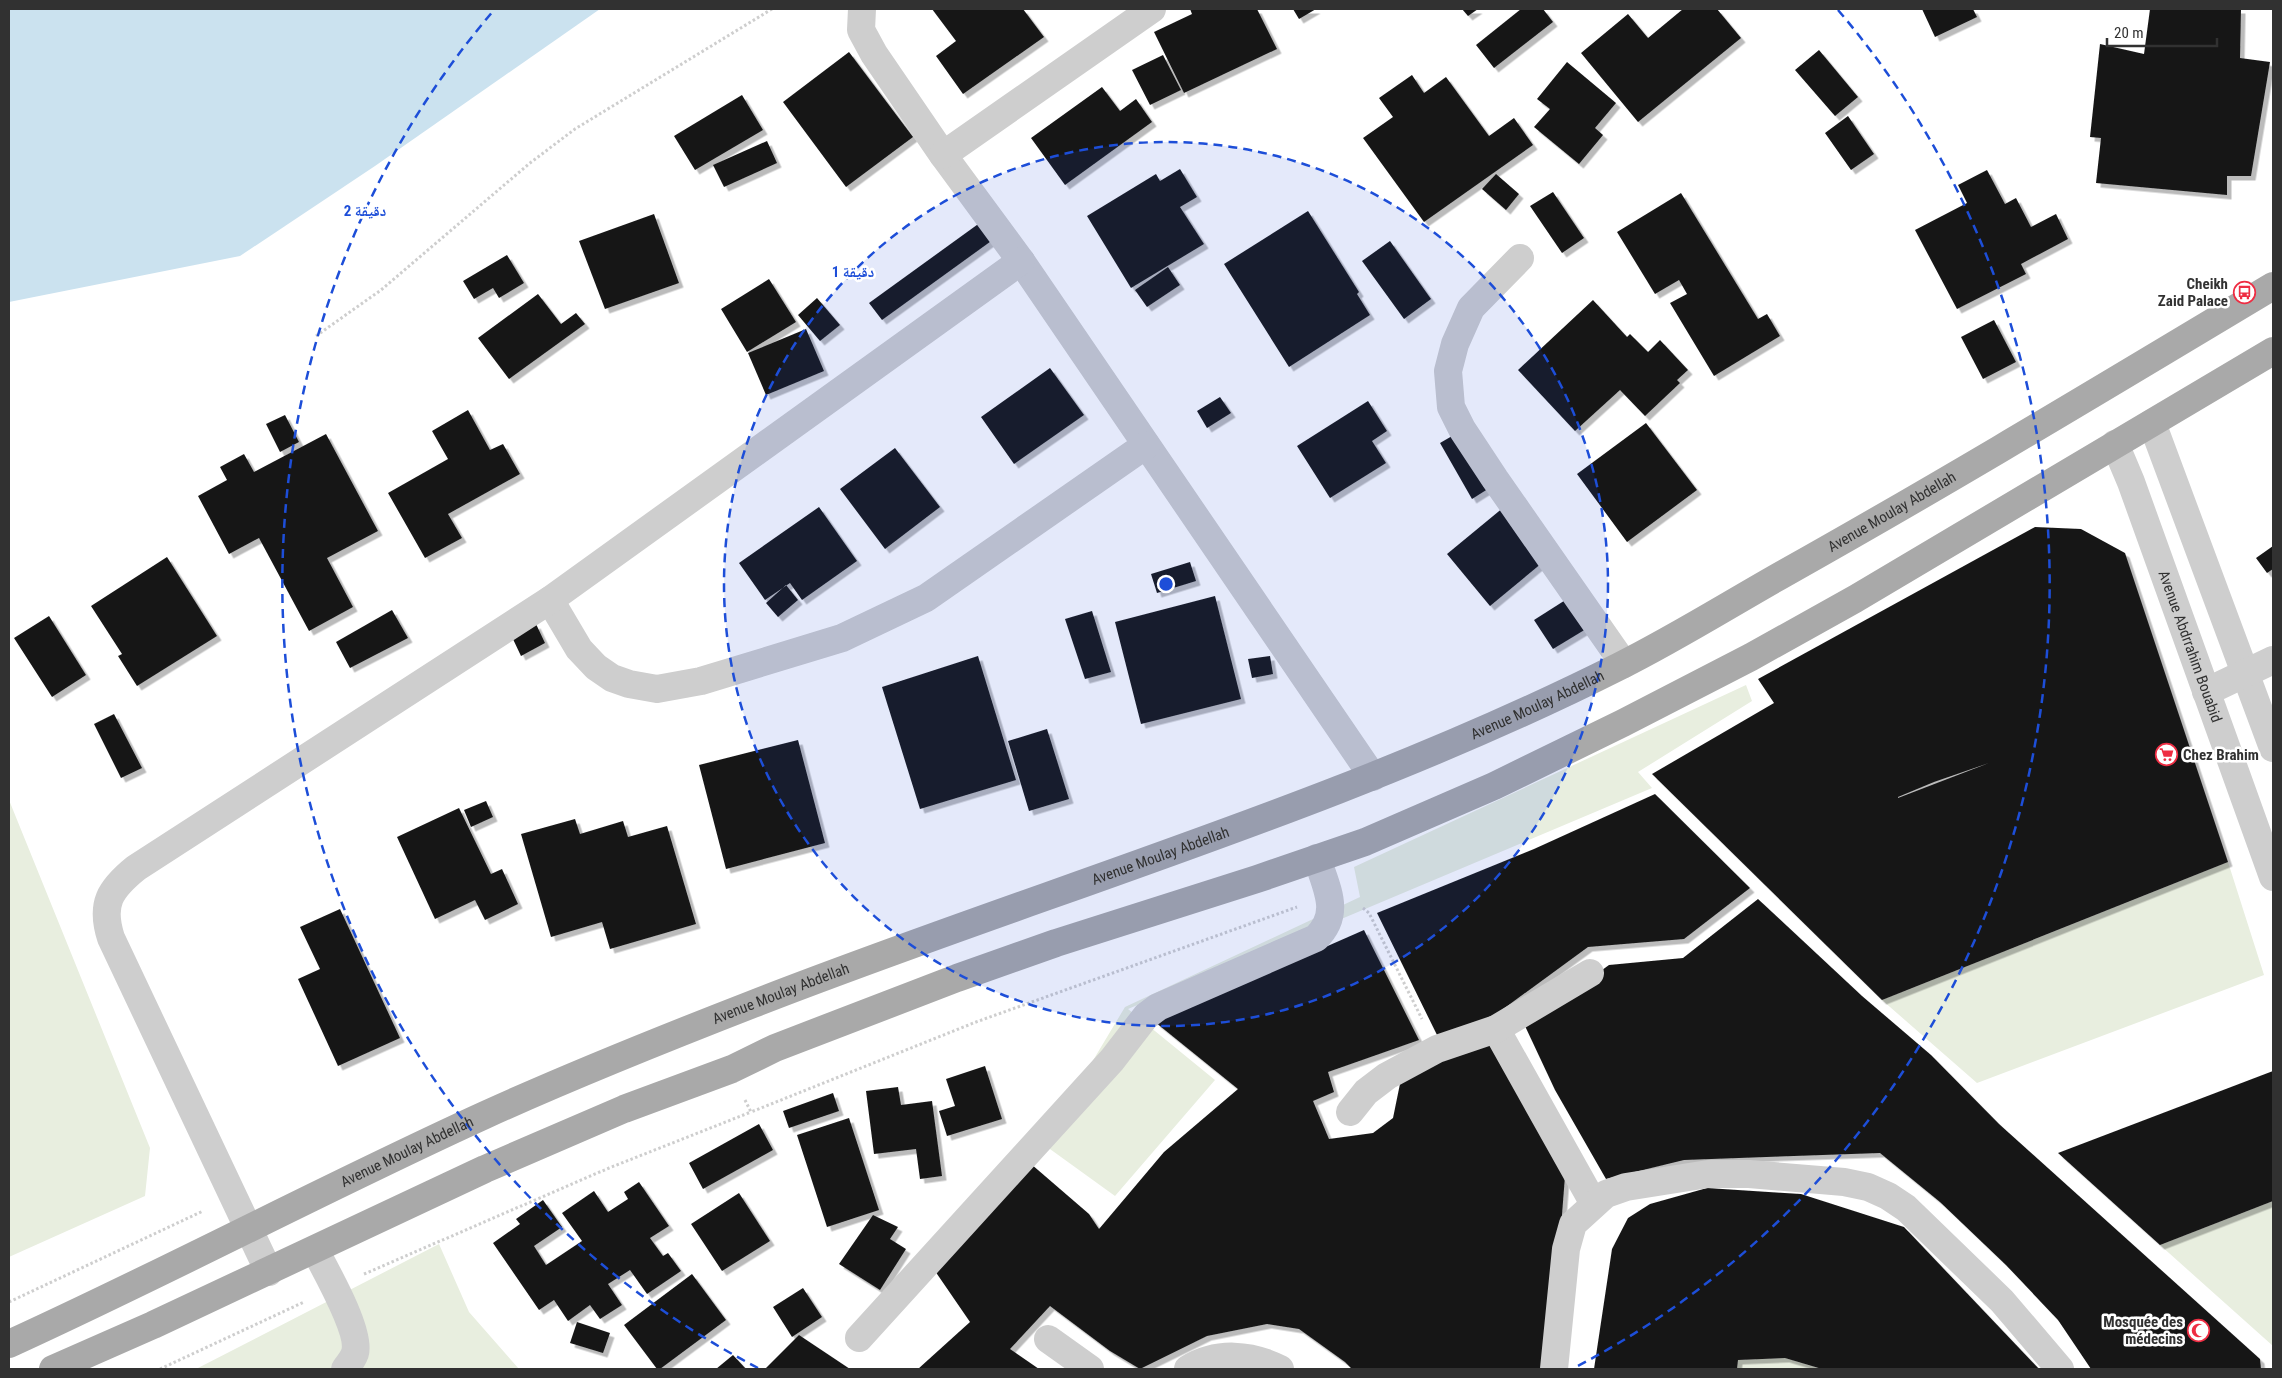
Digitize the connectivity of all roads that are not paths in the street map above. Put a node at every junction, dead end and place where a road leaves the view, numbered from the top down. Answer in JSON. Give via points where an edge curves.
{"nodes":[{"id":1,"x":862,"y":9,"type":"edge"},
{"id":2,"x":1152,"y":9,"type":"edge"},
{"id":3,"x":943,"y":155,"type":"junction"},
{"id":4,"x":1520,"y":258,"type":"dead end"},
{"id":5,"x":1021,"y":261,"type":"junction"},
{"id":6,"x":2273,"y":286,"type":"edge"},
{"id":7,"x":2273,"y":351,"type":"edge"},
{"id":8,"x":2152,"y":423,"type":"junction"},
{"id":9,"x":2115,"y":444,"type":"junction"},
{"id":10,"x":1146,"y":445,"type":"junction"},
{"id":11,"x":550,"y":600,"type":"junction"},
{"id":12,"x":2273,"y":660,"type":"edge"},
{"id":13,"x":1624,"y":664,"type":"junction"},
{"id":14,"x":2246,"y":671,"type":"junction"},
{"id":15,"x":2206,"y":692,"type":"junction"},
{"id":16,"x":2273,"y":748,"type":"edge"},
{"id":17,"x":1373,"y":776,"type":"junction"},
{"id":18,"x":1317,"y":858,"type":"junction"},
{"id":19,"x":2273,"y":877,"type":"edge"},
{"id":20,"x":1590,"y":974,"type":"dead end"},
{"id":21,"x":1496,"y":1028,"type":"junction"},
{"id":22,"x":1350,"y":1112,"type":"dead end"},
{"id":23,"x":1594,"y":1204,"type":"junction"},
{"id":24,"x":250,"y":1229,"type":"junction"},
{"id":25,"x":315,"y":1250,"type":"junction"},
{"id":26,"x":269,"y":1272,"type":"junction"},
{"id":27,"x":859,"y":1338,"type":"dead end"},
{"id":28,"x":1048,"y":1339,"type":"dead end"},
{"id":29,"x":9,"y":1344,"type":"edge"},
{"id":30,"x":53,"y":1369,"type":"edge"},
{"id":31,"x":345,"y":1369,"type":"edge"},
{"id":32,"x":1090,"y":1369,"type":"edge"},
{"id":33,"x":1188,"y":1369,"type":"edge"},
{"id":34,"x":1280,"y":1369,"type":"edge"},
{"id":35,"x":1554,"y":1369,"type":"edge"},
{"id":36,"x":2060,"y":1369,"type":"edge"}],
"edges":[{"from":1,"to":3,"type":"street","via":[[861,30],[874,54]]},
{"from":2,"to":3,"type":"street"},
{"from":3,"to":5,"type":"street"},
{"from":4,"to":13,"type":"street","via":[[1471,308],[1455,344],[1448,371],[1451,407],[1495,479]]},
{"from":5,"to":10,"type":"street"},
{"from":5,"to":11,"type":"street"},
{"from":6,"to":13,"type":"main road","name":"Avenue Moulay Abdellah","via":[[1887,516]]},
{"from":7,"to":8,"type":"main road"},
{"from":8,"to":9,"type":"main road"},
{"from":8,"to":14,"type":"street"},
{"from":9,"to":15,"type":"street","name":"Avenue Abdrrahim Bouabid"},
{"from":9,"to":18,"type":"main road","via":[[1855,599],[1742,662],[1486,790],[1365,842]]},
{"from":10,"to":11,"type":"street","via":[[926,598],[842,638],[701,681],[657,688],[612,678],[596,668],[579,649]]},
{"from":10,"to":17,"type":"street"},
{"from":11,"to":24,"type":"street","via":[[136,868],[112,891],[106,906],[111,938]]},
{"from":12,"to":14,"type":"street"},
{"from":13,"to":17,"type":"main road","name":"Avenue Moulay Abdellah"},
{"from":14,"to":15,"type":"street"},
{"from":14,"to":16,"type":"street"},
{"from":15,"to":19,"type":"street","name":"Avenue Abdrrahim Bouabid"},
{"from":17,"to":24,"type":"main road","name":"Avenue Moulay Abdellah","via":[[1250,826],[756,1002],[482,1116]]},
{"from":18,"to":25,"type":"main road","via":[[1056,943],[775,1048],[732,1069],[624,1108],[556,1137]]},
{"from":18,"to":27,"type":"street","via":[[1331,907],[1325,930],[1316,938],[1171,1000],[1146,1016],[1112,1060]]},
{"from":20,"to":21,"type":"street"},
{"from":21,"to":22,"type":"street","via":[[1436,1049],[1388,1076],[1366,1092]]},
{"from":21,"to":23,"type":"street"},
{"from":23,"to":35,"type":"street","via":[[1573,1224],[1566,1249]]},
{"from":23,"to":36,"type":"street","via":[[1606,1194],[1626,1186],[1708,1174],[1749,1174],[1868,1187],[1906,1208],[2002,1301]]},
{"from":24,"to":26,"type":"street"},
{"from":24,"to":29,"type":"main road","name":"Avenue Moulay Abdellah"},
{"from":25,"to":26,"type":"main road"},
{"from":25,"to":31,"type":"street","via":[[335,1288],[356,1342],[355,1353]]},
{"from":26,"to":30,"type":"main road"},
{"from":28,"to":32,"type":"street"},
{"from":33,"to":34,"type":"street","via":[[1215,1358],[1237,1357],[1262,1360]]}]}
